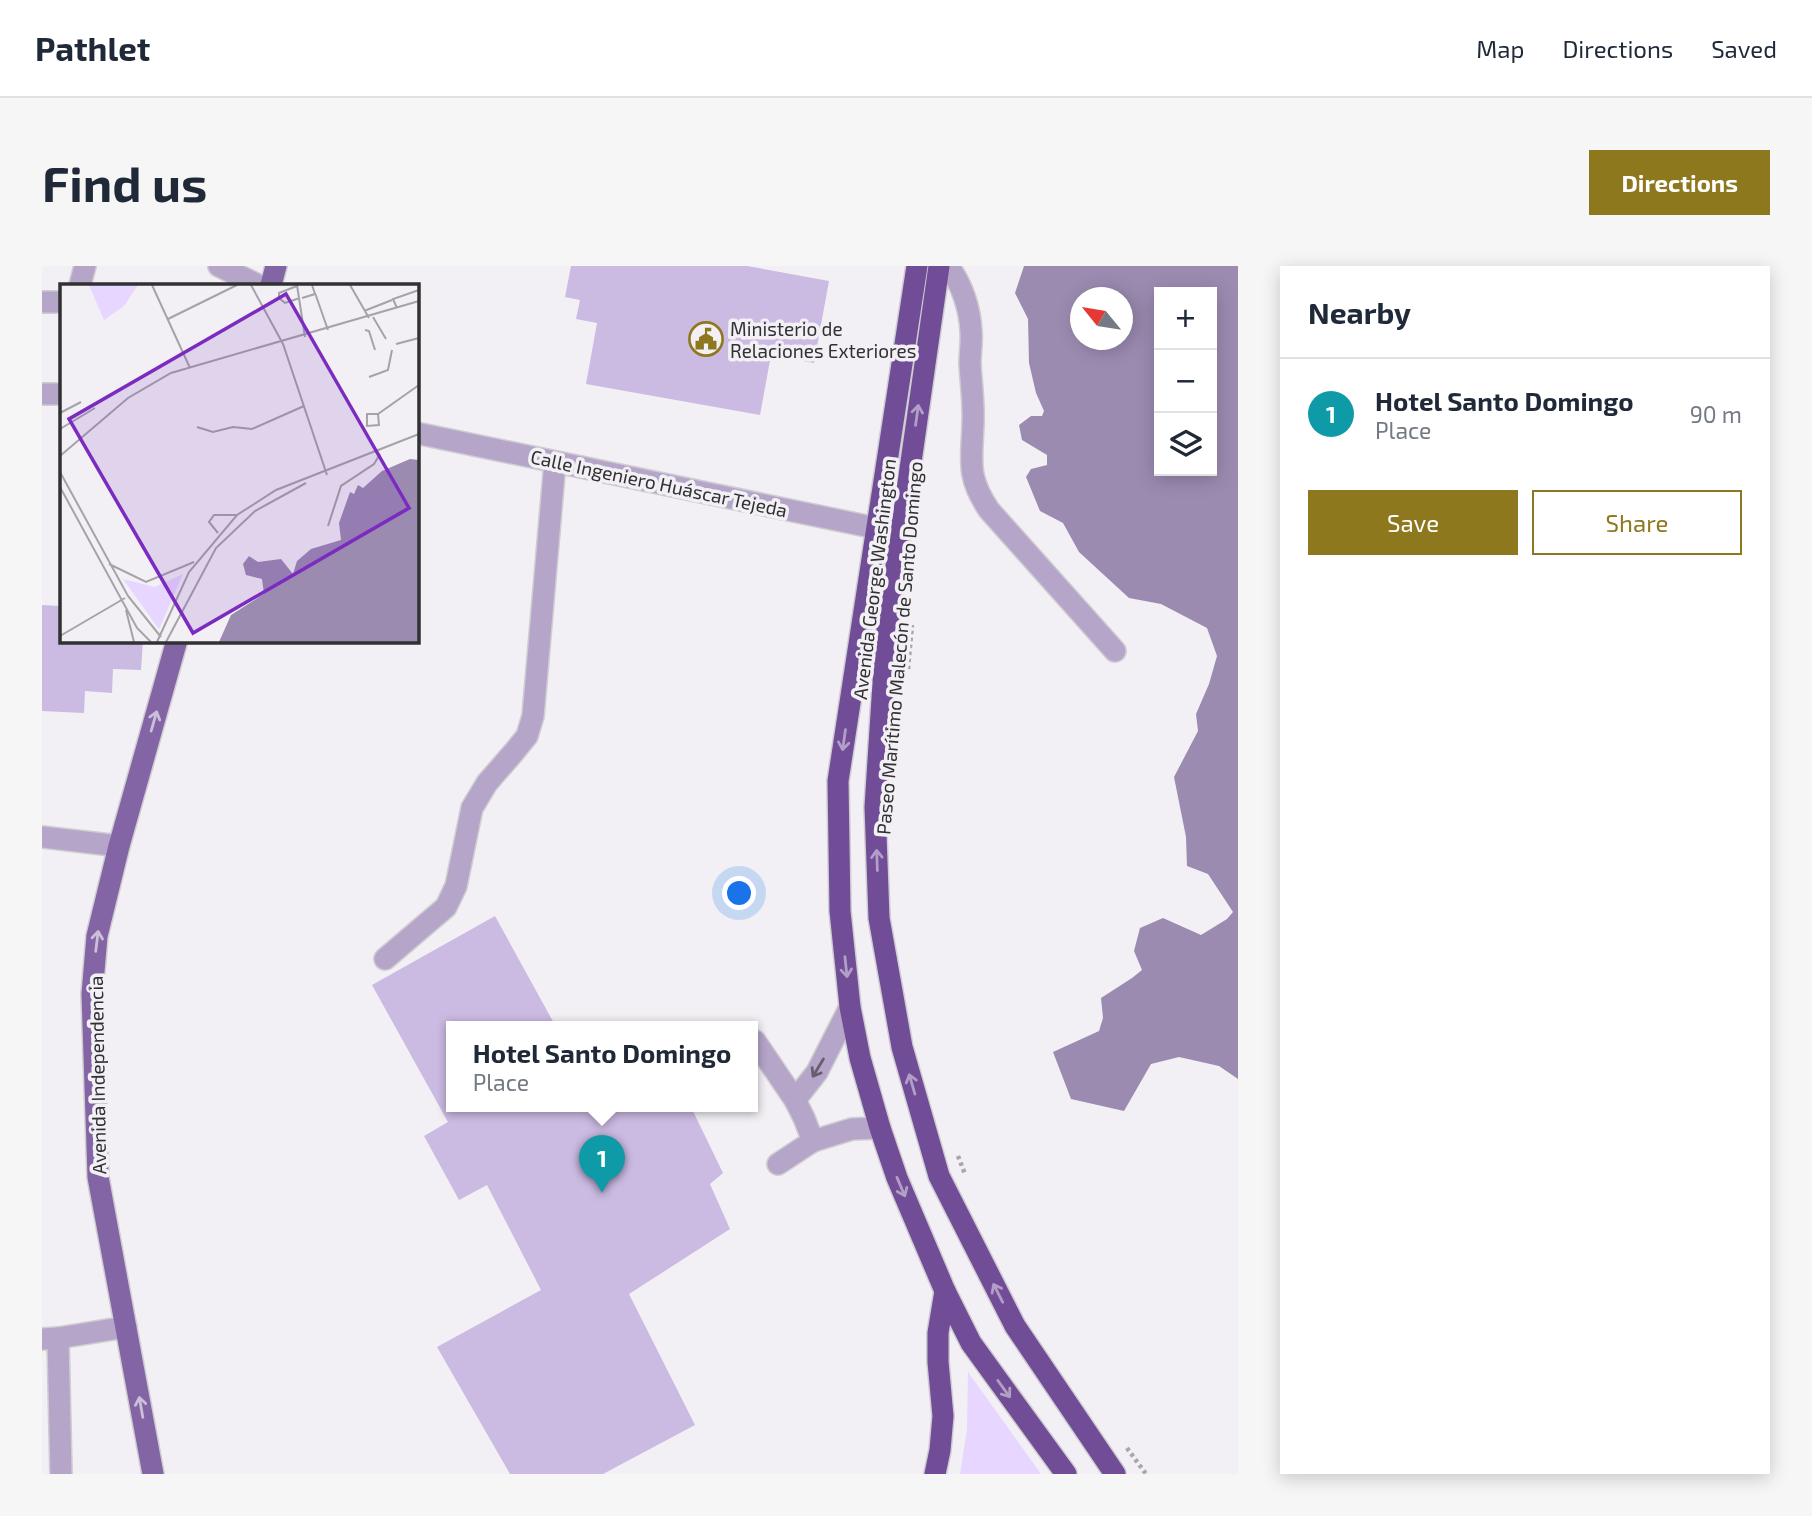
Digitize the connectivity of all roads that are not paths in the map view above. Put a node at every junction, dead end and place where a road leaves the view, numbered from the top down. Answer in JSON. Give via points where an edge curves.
{"nodes":[{"id":1,"x":85,"y":266,"type":"edge"},
{"id":2,"x":219,"y":266,"type":"edge"},
{"id":3,"x":276,"y":266,"type":"edge"},
{"id":4,"x":917,"y":266,"type":"edge"},
{"id":5,"x":939,"y":266,"type":"edge"},
{"id":6,"x":948,"y":266,"type":"edge"},
{"id":7,"x":80,"y":284,"type":"edge"},
{"id":8,"x":256,"y":284,"type":"edge"},
{"id":9,"x":271,"y":284,"type":"edge"},
{"id":10,"x":42,"y":302,"type":"edge"},
{"id":11,"x":60,"y":302,"type":"edge"},
{"id":12,"x":42,"y":394,"type":"edge"},
{"id":13,"x":60,"y":394,"type":"edge"},
{"id":14,"x":418,"y":433,"type":"edge"},
{"id":15,"x":555,"y":462,"type":"junction"},
{"id":16,"x":876,"y":527,"type":"junction"},
{"id":17,"x":902,"y":531,"type":"junction"},
{"id":18,"x":176,"y":642,"type":"edge"},
{"id":19,"x":1115,"y":651,"type":"dead end"},
{"id":20,"x":42,"y":837,"type":"edge"},
{"id":21,"x":119,"y":846,"type":"junction"},
{"id":22,"x":385,"y":958,"type":"dead end"},
{"id":23,"x":850,"y":1007,"type":"junction"},
{"id":24,"x":758,"y":1045,"type":"edge"},
{"id":25,"x":796,"y":1100,"type":"junction"},
{"id":26,"x":880,"y":1128,"type":"junction"},
{"id":27,"x":813,"y":1141,"type":"junction"},
{"id":28,"x":778,"y":1164,"type":"dead end"},
{"id":29,"x":945,"y":1291,"type":"junction"},
{"id":30,"x":126,"y":1327,"type":"junction"},
{"id":31,"x":50,"y":1339,"type":"edge"},
{"id":32,"x":61,"y":1474,"type":"edge"},
{"id":33,"x":153,"y":1474,"type":"edge"},
{"id":34,"x":935,"y":1474,"type":"edge"},
{"id":35,"x":1066,"y":1474,"type":"edge"},
{"id":36,"x":1115,"y":1474,"type":"edge"}],
"edges":[{"from":1,"to":7,"type":"street"},
{"from":2,"to":8,"type":"street"},
{"from":3,"to":9,"type":"main road"},
{"from":4,"to":16,"type":"highway","name":"Avenida George Washington"},
{"from":17,"to":5,"type":"highway","name":"Avenida George Washington","one_way":true},
{"from":6,"to":19,"type":"street","via":[[968,307],[973,422],[970,465],[977,491]]},
{"from":10,"to":11,"type":"street"},
{"from":12,"to":13,"type":"street"},
{"from":14,"to":15,"type":"street","name":"Calle Ingeniero Huáscar Tejeda"},
{"from":15,"to":16,"type":"street","name":"Calle Ingeniero Huáscar Tejeda"},
{"from":15,"to":22,"type":"street","via":[[533,716],[527,736],[472,808],[456,886],[446,907]]},
{"from":16,"to":17,"type":"street","name":"Calle Ingeniero Huáscar Tejeda"},
{"from":16,"to":23,"type":"highway","name":"Avenida George Washington","one_way":true,"via":[[838,781],[839,911]]},
{"from":36,"to":17,"type":"highway","name":"Avenida George Washington","one_way":true,"via":[[1015,1326],[944,1187],[901,1047],[879,918],[875,807],[886,637]]},
{"from":21,"to":18,"type":"main road","name":"Avenida Independencia","one_way":true},
{"from":20,"to":21,"type":"street"},
{"from":30,"to":21,"type":"main road","name":"Avenida Independencia","one_way":true,"via":[[98,1177],[92,994],[97,936]]},
{"from":23,"to":25,"type":"street","one_way":true,"via":[[817,1072]]},
{"from":23,"to":26,"type":"highway","name":"Avenida George Washington"},
{"from":24,"to":25,"type":"street"},
{"from":25,"to":27,"type":"street"},
{"from":26,"to":27,"type":"street","via":[[852,1129]]},
{"from":26,"to":29,"type":"highway","name":"Avenida George Washington","one_way":true},
{"from":27,"to":28,"type":"street"},
{"from":29,"to":34,"type":"highway","via":[[938,1343],[943,1416]]},
{"from":29,"to":35,"type":"highway","name":"Avenida George Washington","one_way":true,"via":[[971,1343]]},
{"from":30,"to":31,"type":"street"},
{"from":33,"to":30,"type":"main road","name":"Avenida Independencia","one_way":true},
{"from":31,"to":32,"type":"street"}]}
